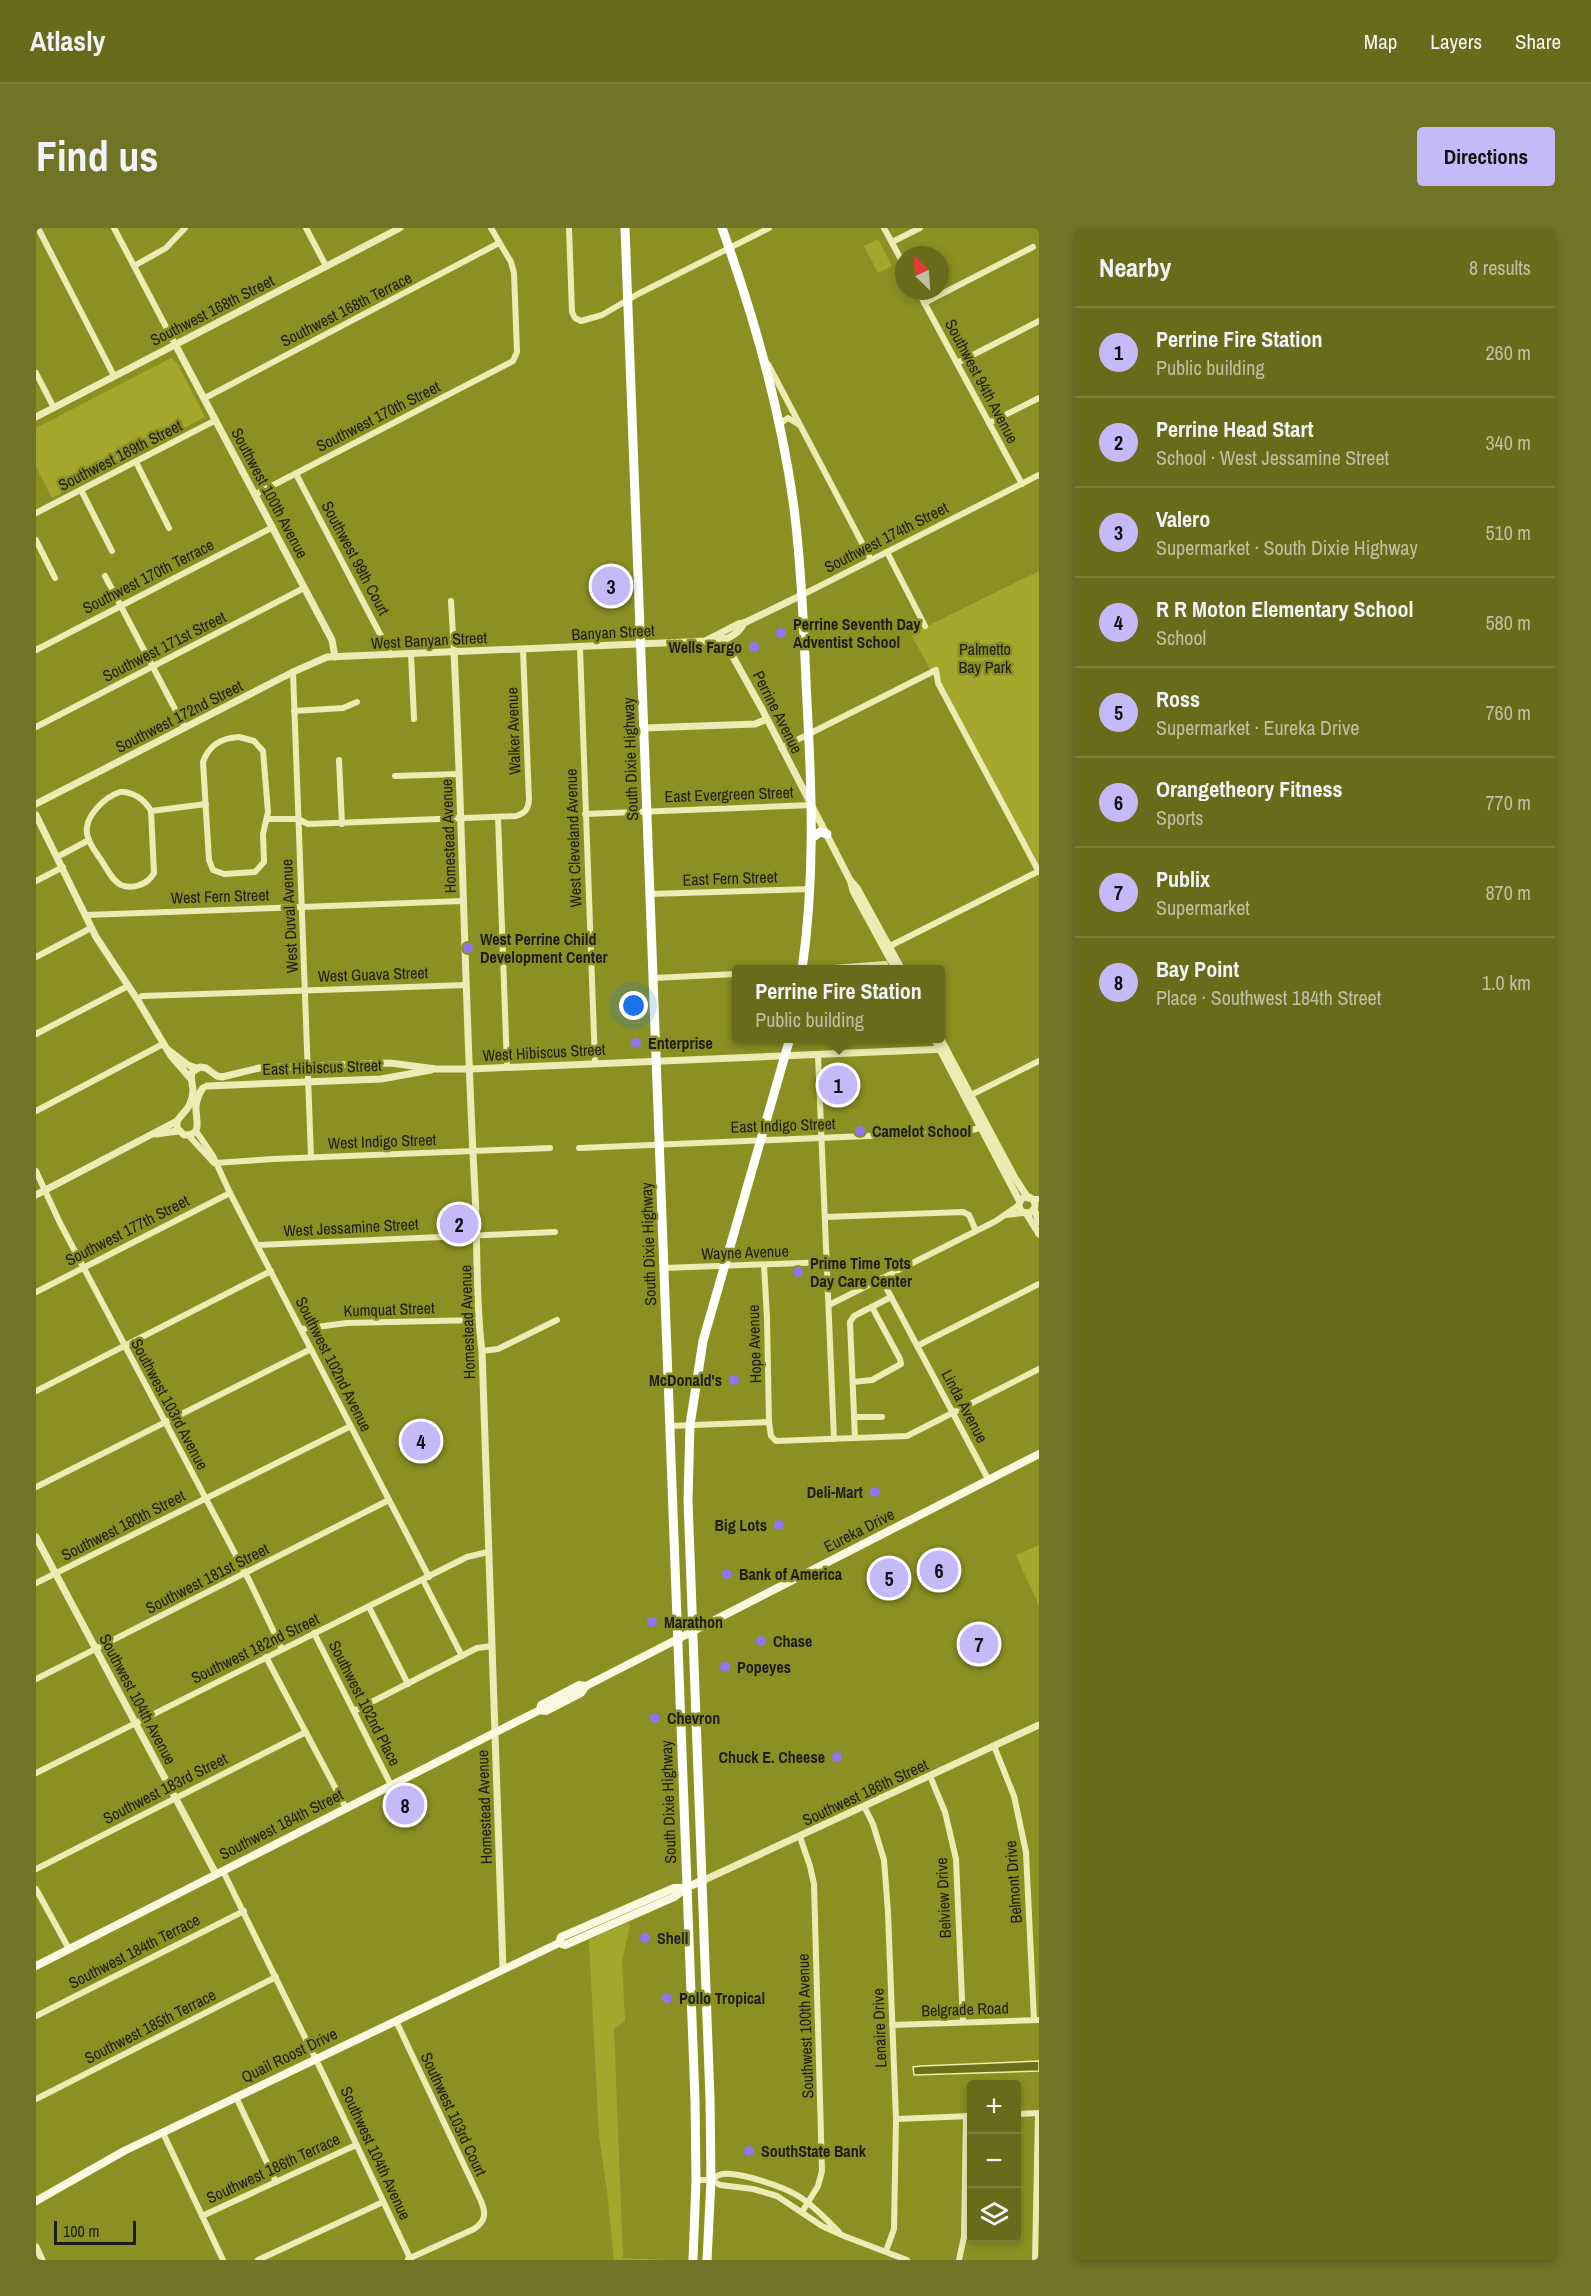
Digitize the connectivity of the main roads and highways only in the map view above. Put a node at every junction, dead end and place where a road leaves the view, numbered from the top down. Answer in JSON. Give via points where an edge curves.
{"nodes":[{"id":1,"x":624,"y":228,"type":"edge"},
{"id":2,"x":722,"y":228,"type":"edge"},
{"id":3,"x":827,"y":834,"type":"road end"},
{"id":4,"x":812,"y":838,"type":"junction"},
{"id":5,"x":802,"y":965,"type":"edge"},
{"id":6,"x":789,"y":1043,"type":"edge"},
{"id":7,"x":1039,"y":1454,"type":"edge"},
{"id":8,"x":671,"y":1475,"type":"junction"},
{"id":9,"x":688,"y":1475,"type":"junction"},
{"id":10,"x":692,"y":1633,"type":"junction"},
{"id":11,"x":677,"y":1641,"type":"junction"},
{"id":12,"x":696,"y":1736,"type":"junction"},
{"id":13,"x":681,"y":1737,"type":"junction"},
{"id":14,"x":702,"y":1881,"type":"junction"},
{"id":15,"x":687,"y":1887,"type":"junction"},
{"id":16,"x":36,"y":1966,"type":"edge"},
{"id":17,"x":691,"y":2004,"type":"junction"},
{"id":18,"x":692,"y":2023,"type":"junction"},
{"id":19,"x":708,"y":2025,"type":"junction"},
{"id":20,"x":708,"y":2045,"type":"junction"},
{"id":21,"x":36,"y":2201,"type":"edge"},
{"id":22,"x":693,"y":2260,"type":"edge"},
{"id":23,"x":707,"y":2260,"type":"edge"}],
"edges":[{"from":1,"to":8,"type":"highway","name":"South Dixie Highway"},
{"from":2,"to":4,"type":"highway","via":[[763,356],[792,496],[802,594]]},
{"from":3,"to":4,"type":"highway","via":[[820,832]]},
{"from":4,"to":5,"type":"highway"},
{"from":6,"to":9,"type":"highway","name":"South Dixie Highway","via":[[703,1341],[690,1425]]},
{"from":7,"to":10,"type":"main road","name":"Eureka Drive"},
{"from":8,"to":9,"type":"highway"},
{"from":8,"to":11,"type":"highway","name":"South Dixie Highway"},
{"from":9,"to":10,"type":"highway","name":"South Dixie Highway"},
{"from":10,"to":11,"type":"main road","name":"Southwest 184th Street"},
{"from":10,"to":12,"type":"highway","name":"South Dixie Highway"},
{"from":11,"to":13,"type":"highway","name":"South Dixie Highway"},
{"from":11,"to":16,"type":"main road","name":"Southwest 184th Street","via":[[586,1686],[581,1693],[546,1711],[540,1710],[495,1732]]},
{"from":12,"to":13,"type":"highway"},
{"from":12,"to":14,"type":"highway","name":"South Dixie Highway"},
{"from":13,"to":15,"type":"highway","name":"South Dixie Highway"},
{"from":14,"to":15,"type":"main road","name":"Quail Roost Drive"},
{"from":14,"to":19,"type":"highway","name":"South Dixie Highway"},
{"from":15,"to":17,"type":"highway","name":"South Dixie Highway"},
{"from":15,"to":21,"type":"main road","name":"Quail Roost Drive","via":[[674,1888],[561,1937],[559,1943],[124,2151]]},
{"from":17,"to":18,"type":"highway","name":"South Dixie Highway"},
{"from":17,"to":19,"type":"highway","via":[[702,2024]]},
{"from":18,"to":20,"type":"highway"},
{"from":18,"to":22,"type":"highway","name":"South Dixie Highway","via":[[696,2180]]},
{"from":19,"to":20,"type":"highway","name":"South Dixie Highway"},
{"from":20,"to":23,"type":"highway","name":"South Dixie Highway","via":[[711,2180]]}]}
